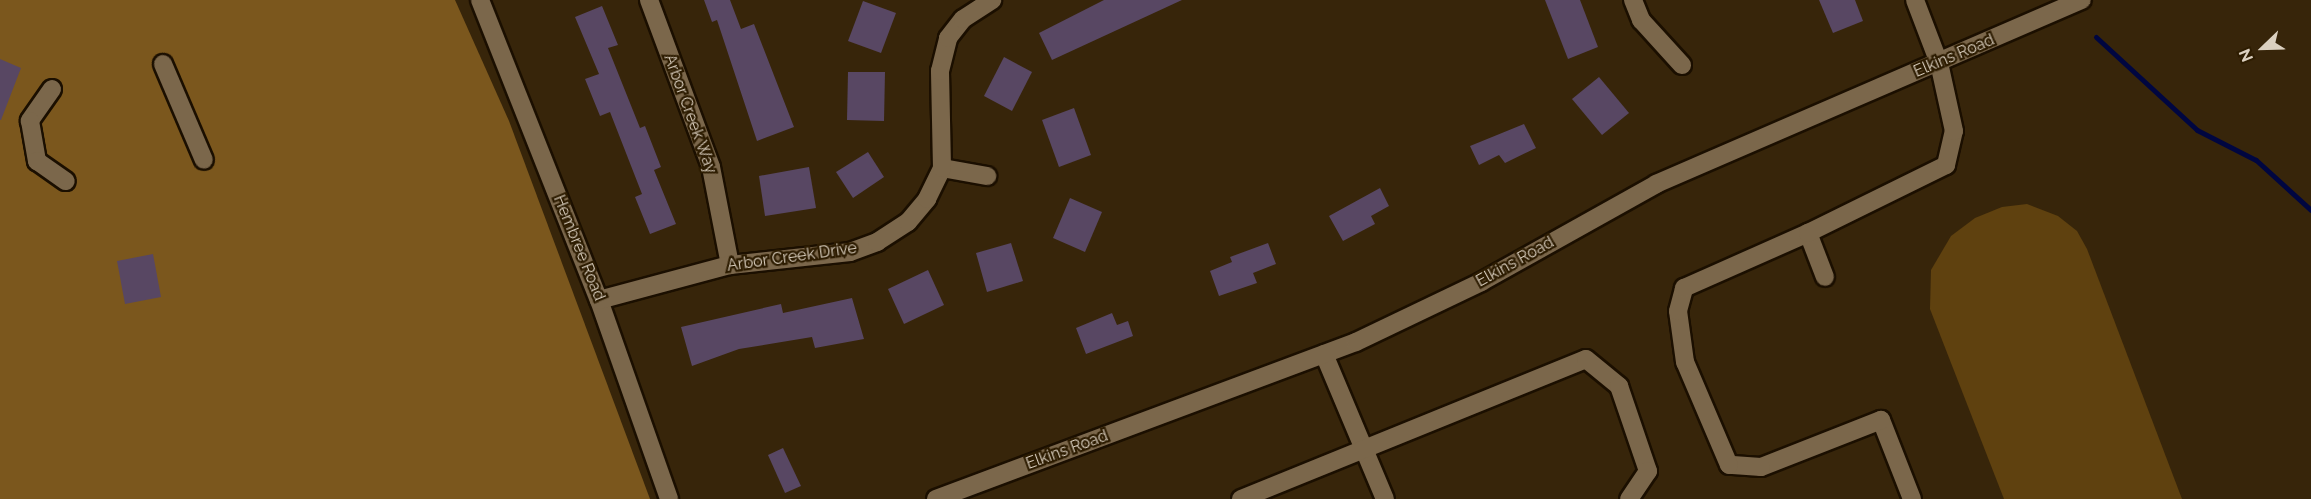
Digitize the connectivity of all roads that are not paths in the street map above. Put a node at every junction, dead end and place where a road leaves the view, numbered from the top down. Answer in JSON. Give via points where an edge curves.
{"nodes":[{"id":1,"x":480,"y":0,"type":"edge"},
{"id":2,"x":649,"y":0,"type":"edge"},
{"id":3,"x":992,"y":0,"type":"edge"},
{"id":4,"x":1633,"y":0,"type":"edge"},
{"id":5,"x":1915,"y":0,"type":"edge"},
{"id":6,"x":2082,"y":0,"type":"edge"},
{"id":7,"x":1939,"y":63,"type":"junction"},
{"id":8,"x":164,"y":64,"type":"dead end"},
{"id":9,"x":1682,"y":65,"type":"dead end"},
{"id":10,"x":51,"y":89,"type":"dead end"},
{"id":11,"x":204,"y":160,"type":"dead end"},
{"id":12,"x":942,"y":168,"type":"junction"},
{"id":13,"x":987,"y":177,"type":"dead end"},
{"id":14,"x":66,"y":182,"type":"dead end"},
{"id":15,"x":1808,"y":233,"type":"junction"},
{"id":16,"x":730,"y":265,"type":"junction"},
{"id":17,"x":1825,"y":277,"type":"dead end"},
{"id":18,"x":599,"y":300,"type":"junction"},
{"id":19,"x":1324,"y":354,"type":"junction"},
{"id":20,"x":1365,"y":447,"type":"junction"},
{"id":21,"x":669,"y":499,"type":"edge"},
{"id":22,"x":936,"y":499,"type":"edge"},
{"id":23,"x":1241,"y":499,"type":"edge"},
{"id":24,"x":1385,"y":499,"type":"edge"},
{"id":25,"x":1629,"y":499,"type":"edge"},
{"id":26,"x":1912,"y":499,"type":"edge"}],
"edges":[{"from":1,"to":18,"type":"street","name":"Hembree Road"},
{"from":2,"to":16,"type":"street","name":"Arbor Creek Way","via":[[711,167]]},
{"from":3,"to":12,"type":"street","name":"Arbor Creek Drive","via":[[963,19],[948,38],[940,71]]},
{"from":4,"to":9,"type":"street","via":[[1641,20]]},
{"from":5,"to":7,"type":"street"},
{"from":6,"to":7,"type":"street","name":"Elkins Road"},
{"from":7,"to":15,"type":"street","via":[[1954,131],[1946,165]]},
{"from":7,"to":19,"type":"street","name":"Elkins Road","via":[[1772,131],[1656,184],[1481,282]]},
{"from":8,"to":11,"type":"street"},
{"from":10,"to":14,"type":"street","via":[[30,120],[37,161]]},
{"from":12,"to":13,"type":"street"},
{"from":12,"to":16,"type":"street","name":"Arbor Creek Drive","via":[[927,199],[908,222],[877,242],[850,252]]},
{"from":15,"to":17,"type":"street"},
{"from":15,"to":26,"type":"street","via":[[1684,288],[1678,311],[1685,362],[1729,465],[1761,467],[1881,420]]},
{"from":16,"to":18,"type":"street","name":"Arbor Creek Drive"},
{"from":18,"to":21,"type":"street","name":"Hembree Road"},
{"from":19,"to":20,"type":"street"},
{"from":19,"to":22,"type":"street","name":"Elkins Road"},
{"from":20,"to":23,"type":"street"},
{"from":20,"to":24,"type":"street"},
{"from":20,"to":25,"type":"street","via":[[1586,359],[1619,386],[1648,471]]}]}
